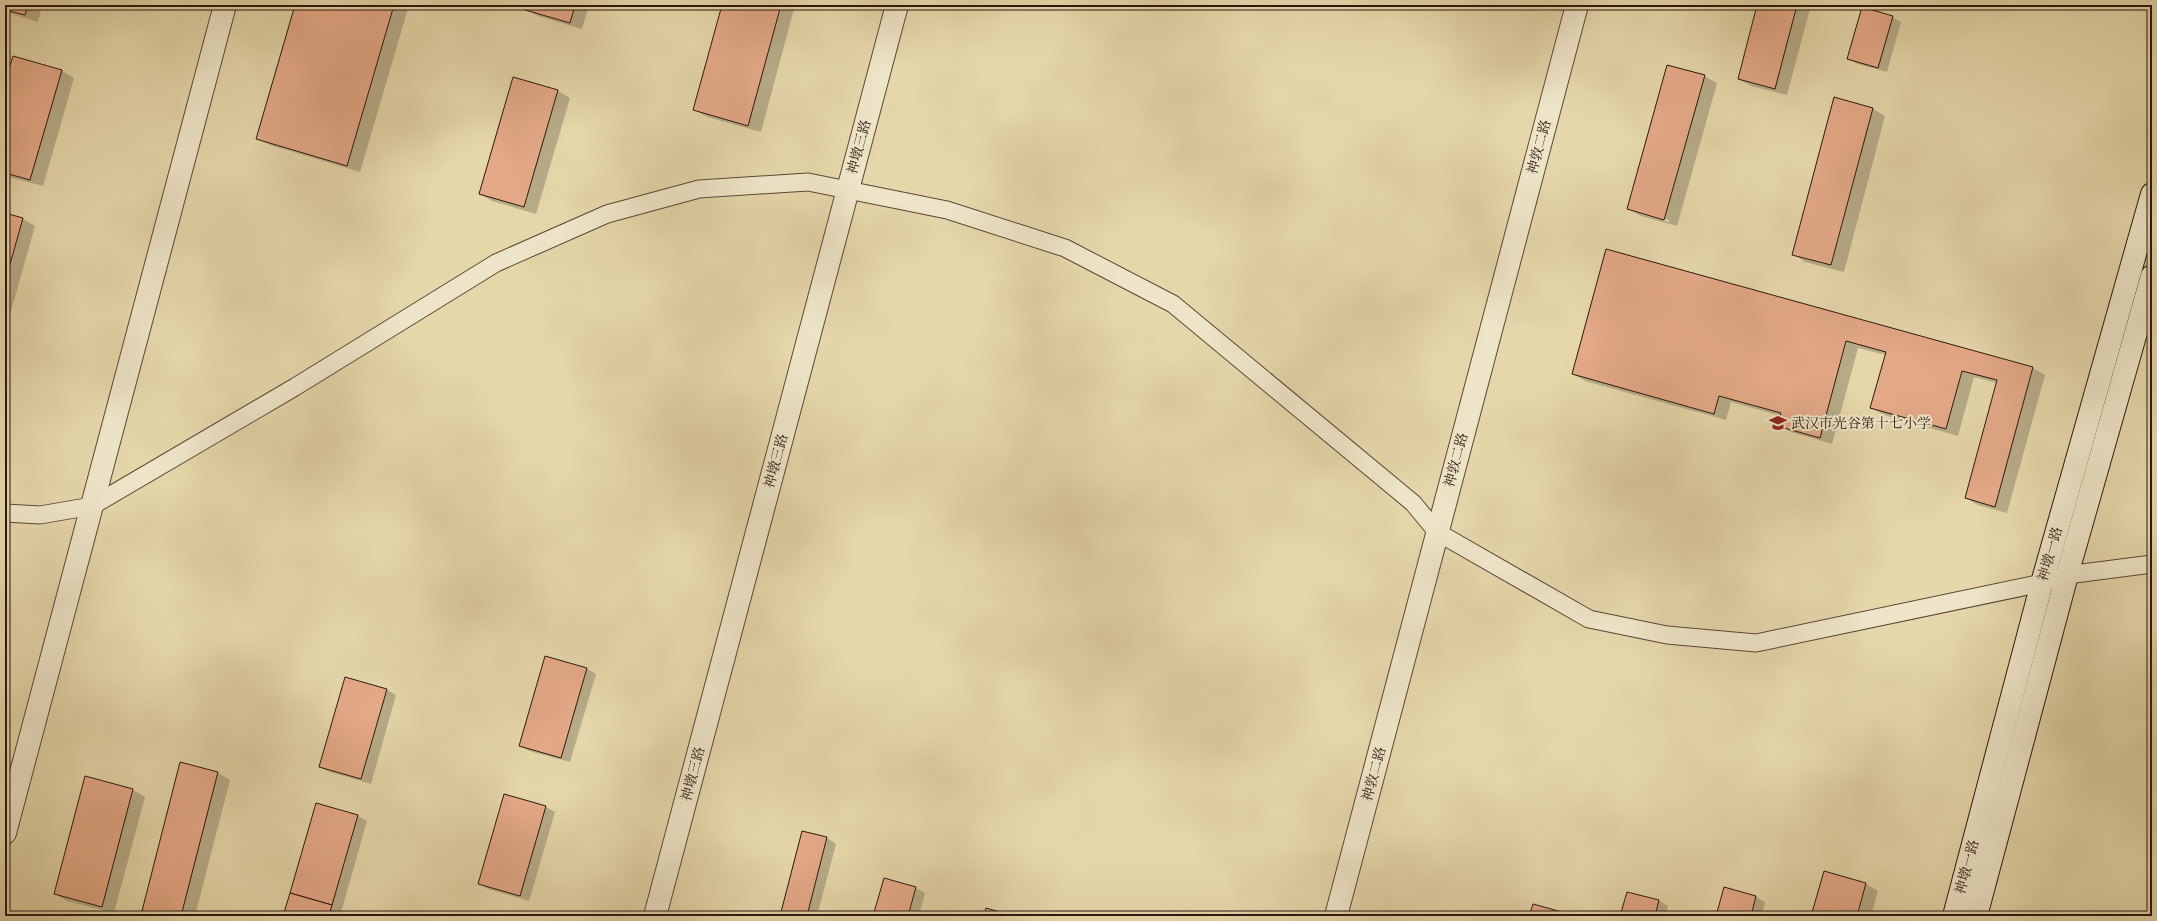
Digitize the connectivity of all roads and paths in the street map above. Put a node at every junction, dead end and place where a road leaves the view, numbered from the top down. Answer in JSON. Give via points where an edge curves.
{"nodes":[{"id":1,"x":225,"y":5,"type":"edge"},
{"id":2,"x":897,"y":5,"type":"edge"},
{"id":3,"x":1577,"y":5,"type":"edge"},
{"id":4,"x":848,"y":190,"type":"junction"},
{"id":5,"x":2152,"y":194,"type":"edge"},
{"id":6,"x":2152,"y":276,"type":"edge"},
{"id":7,"x":92,"y":506,"type":"junction"},
{"id":8,"x":5,"y":513,"type":"edge"},
{"id":9,"x":1438,"y":532,"type":"junction"},
{"id":10,"x":2152,"y":564,"type":"edge"},
{"id":11,"x":2067,"y":575,"type":"junction"},
{"id":12,"x":2042,"y":583,"type":"junction"},
{"id":13,"x":5,"y":833,"type":"edge"},
{"id":14,"x":655,"y":916,"type":"edge"},
{"id":15,"x":1336,"y":916,"type":"edge"},
{"id":16,"x":1954,"y":916,"type":"edge"},
{"id":17,"x":1976,"y":916,"type":"edge"}],
"edges":[{"from":1,"to":7,"type":"street"},
{"from":2,"to":4,"type":"street","name":"神墩三路"},
{"from":3,"to":9,"type":"street","name":"神敦二路"},
{"from":4,"to":7,"type":"street","via":[[808,182],[699,189],[607,214],[496,263],[296,387]]},
{"from":4,"to":9,"type":"street","via":[[947,210],[1065,248],[1173,304],[1412,503]]},
{"from":4,"to":14,"type":"street","name":"神墩三路"},
{"from":5,"to":12,"type":"street","name":"神墩一路"},
{"from":6,"to":11,"type":"street","name":"神墩一路"},
{"from":7,"to":8,"type":"street","via":[[40,515]]},
{"from":7,"to":13,"type":"street"},
{"from":9,"to":12,"type":"street","via":[[1589,619],[1667,635],[1756,643]]},
{"from":9,"to":15,"type":"street","name":"神敦二路"},
{"from":10,"to":11,"type":"street"},
{"from":11,"to":12,"type":"street"},
{"from":11,"to":17,"type":"street","name":"神墩一路"},
{"from":12,"to":16,"type":"street","name":"神墩一路"}]}
